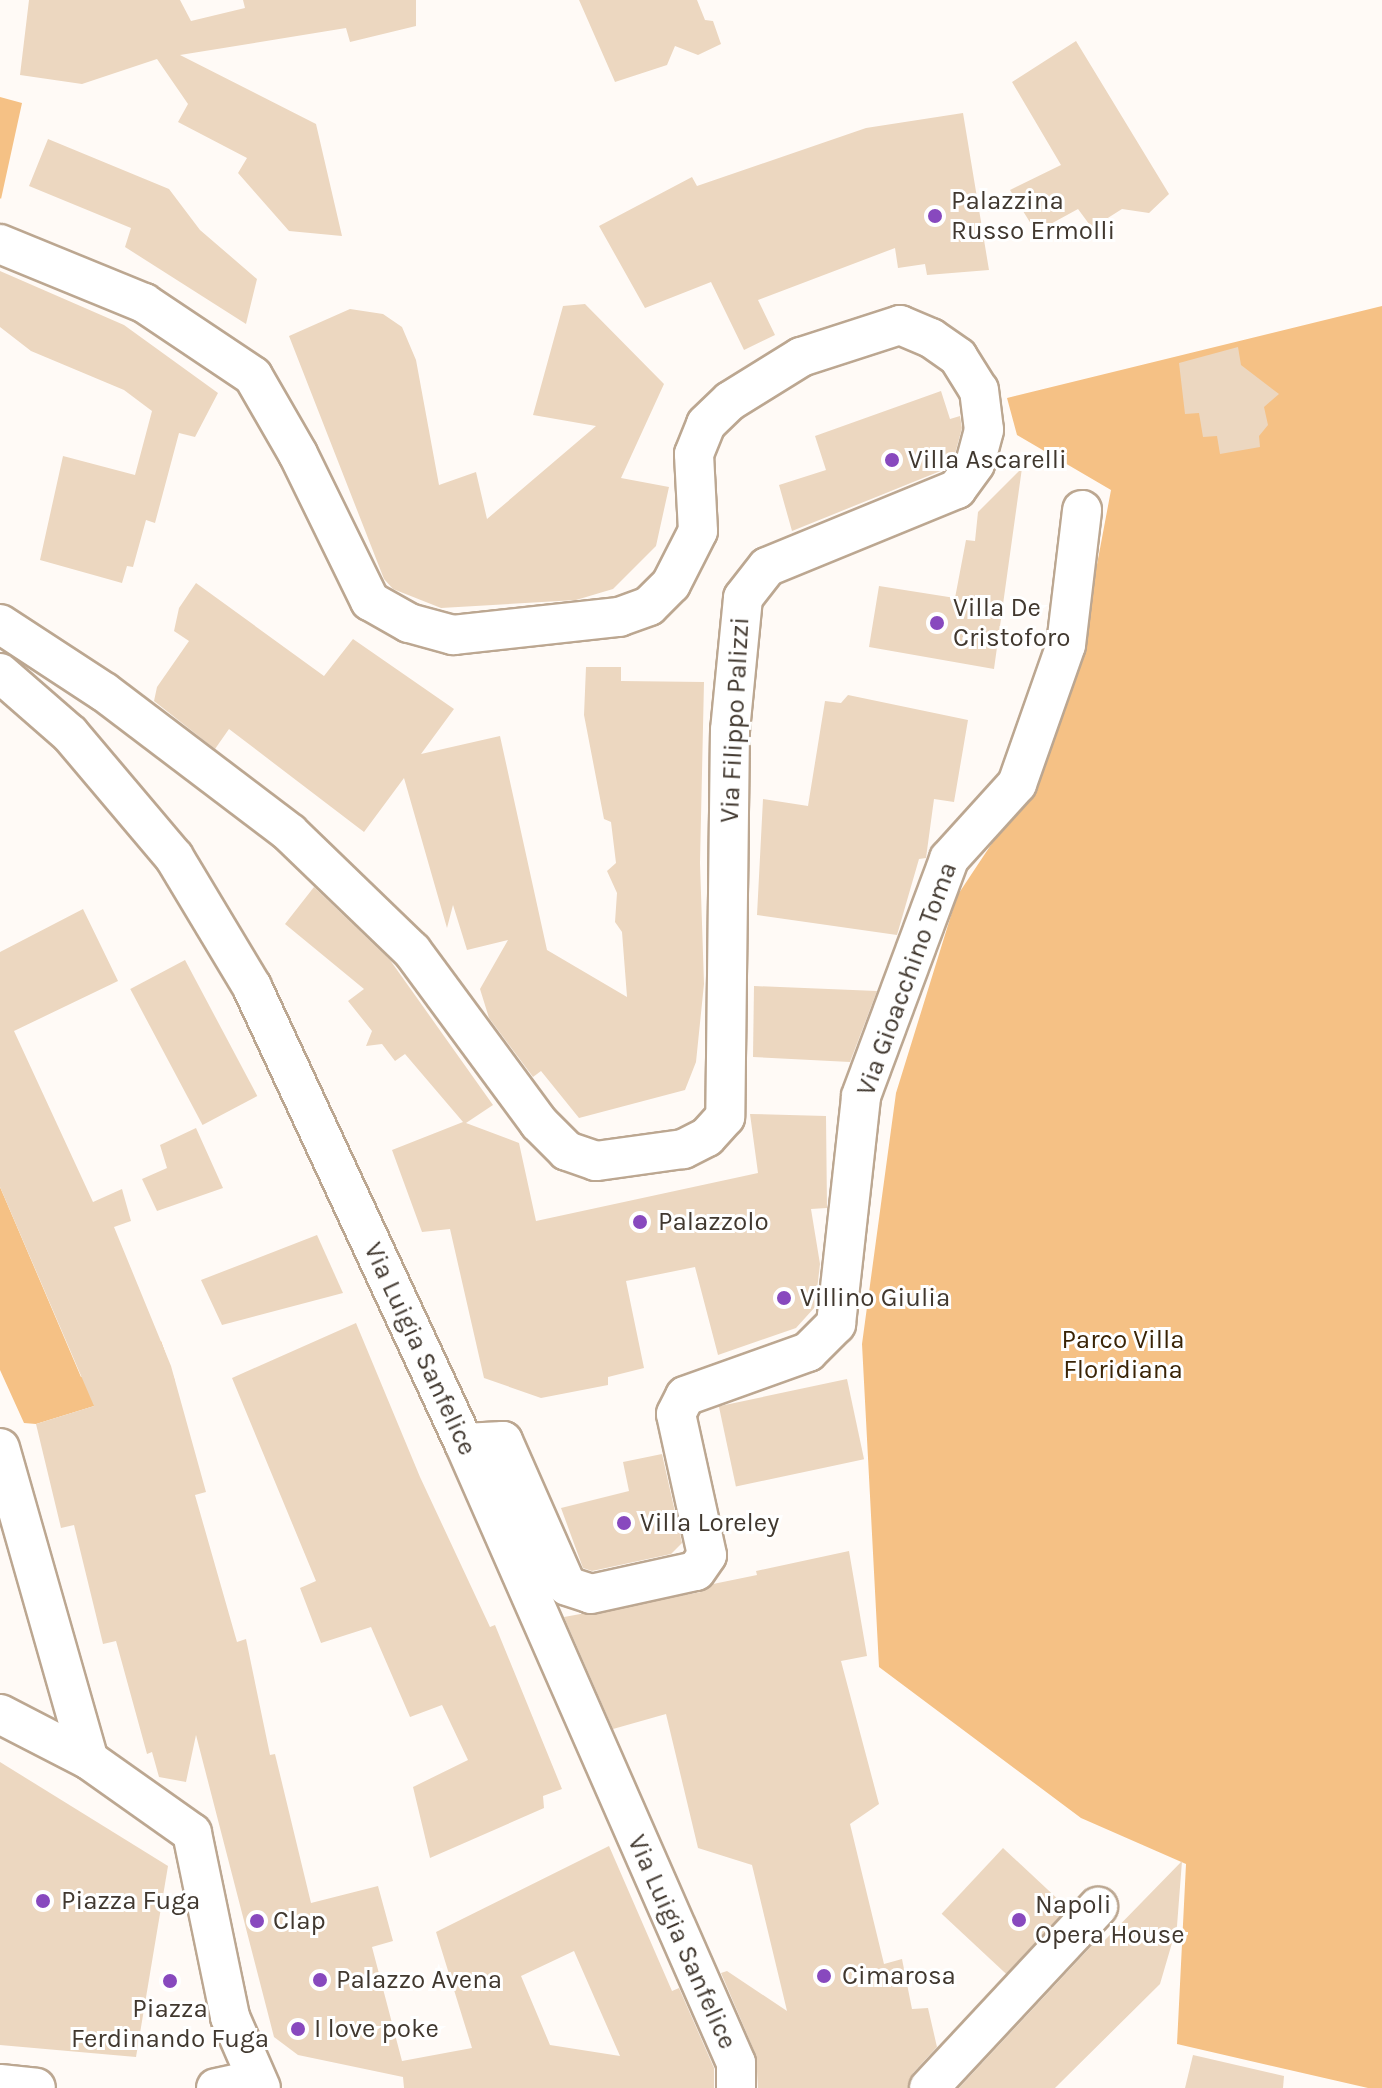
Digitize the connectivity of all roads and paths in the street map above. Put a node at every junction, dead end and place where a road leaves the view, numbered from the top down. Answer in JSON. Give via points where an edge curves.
{"nodes":[{"id":1,"x":0,"y":244,"type":"edge"},
{"id":2,"x":1082,"y":510,"type":"dead end"},
{"id":3,"x":0,"y":624,"type":"edge"},
{"id":4,"x":0,"y":673,"type":"edge"},
{"id":5,"x":464,"y":1443,"type":"junction"},
{"id":6,"x":0,"y":1448,"type":"edge"},
{"id":7,"x":0,"y":1714,"type":"edge"},
{"id":8,"x":89,"y":1760,"type":"junction"},
{"id":9,"x":1098,"y":1907,"type":"dead end"},
{"id":10,"x":0,"y":2074,"type":"edge"},
{"id":11,"x":0,"y":2084,"type":"edge"},
{"id":12,"x":257,"y":2084,"type":"edge"},
{"id":13,"x":35,"y":2088,"type":"edge"},
{"id":14,"x":216,"y":2088,"type":"edge"},
{"id":15,"x":736,"y":2088,"type":"edge"},
{"id":16,"x":929,"y":2088,"type":"edge"}],
"edges":[{"from":1,"to":3,"type":"street","name":"Via Filippo Palizzi","via":[[144,303],[253,376],[370,601],[409,623],[453,635],[619,617],[649,606],[671,584],[698,531],[694,454],[706,424],[730,401],[801,357],[900,325],[958,357],[979,390],[984,430],[975,464],[957,489],[767,567],[743,598],[730,730],[725,1117],[707,1137],[683,1149],[596,1161],[567,1151],[539,1123],[412,951],[290,833],[104,692]]},
{"from":2,"to":5,"type":"street","name":"Via Gioacchino Toma","via":[[1066,645],[1017,784],[949,859],[861,1096],[836,1324],[808,1352],[685,1396],[676,1414],[707,1555],[702,1563],[696,1571],[591,1594],[567,1586],[503,1441]]},
{"from":4,"to":5,"type":"street","name":"Via Luigia Sanfelice","via":[[70,734],[174,857],[252,987]]},
{"from":5,"to":15,"type":"street","name":"Via Luigia Sanfelice","via":[[736,2063]]},
{"from":6,"to":8,"type":"street"},
{"from":7,"to":8,"type":"street"},
{"from":8,"to":12,"type":"street","via":[[192,1833],[230,2017]]},
{"from":9,"to":16,"type":"street"},
{"from":10,"to":13,"type":"street"},
{"from":11,"to":13,"type":"street"},
{"from":12,"to":14,"type":"street"}]}
